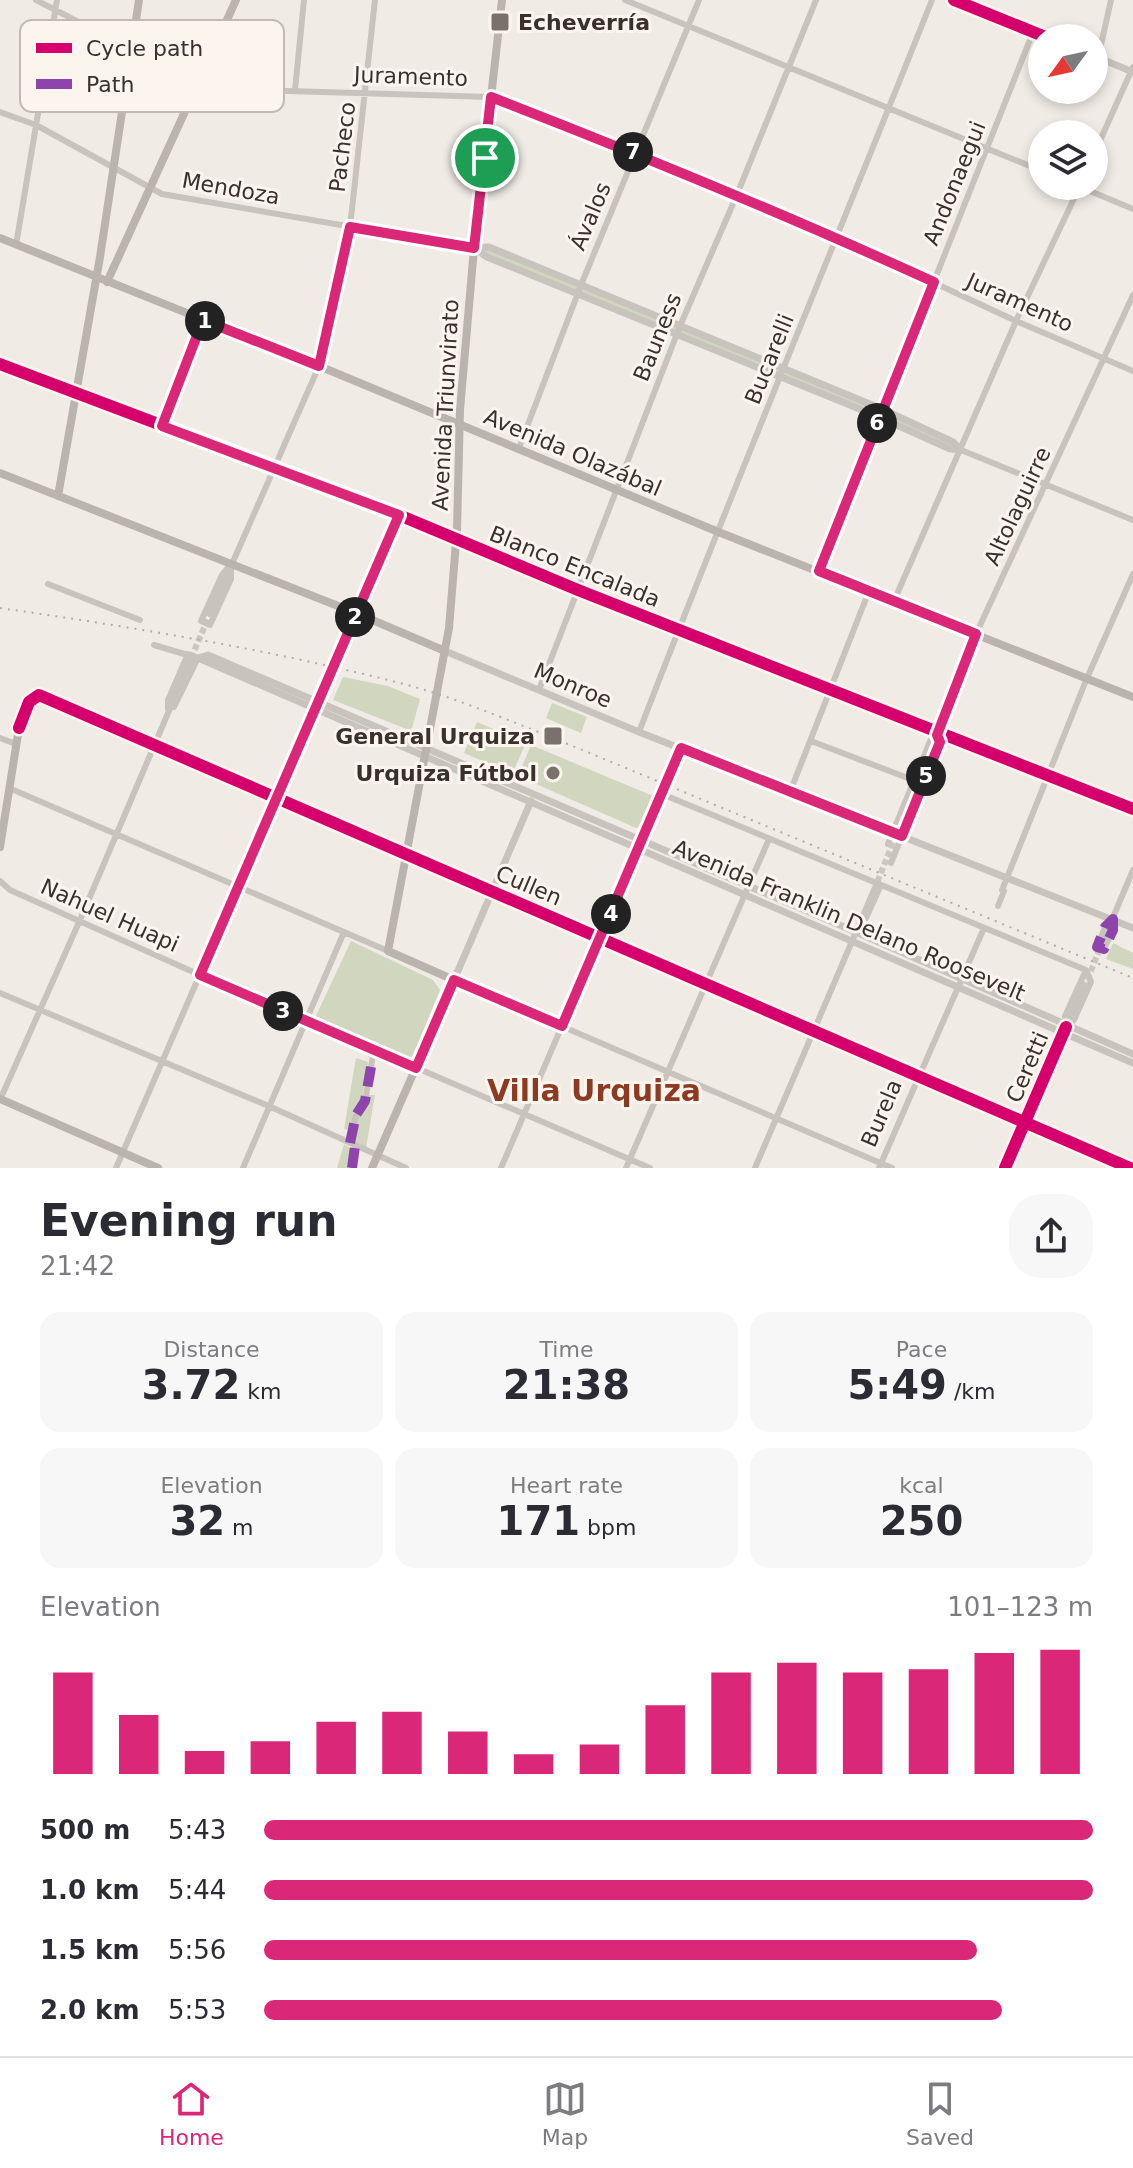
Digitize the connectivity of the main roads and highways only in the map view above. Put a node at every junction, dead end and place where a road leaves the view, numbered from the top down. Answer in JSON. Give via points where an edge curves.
{"nodes":[{"id":1,"x":139,"y":0,"type":"edge"},
{"id":2,"x":236,"y":0,"type":"edge"},
{"id":3,"x":502,"y":0,"type":"edge"},
{"id":4,"x":136,"y":20,"type":"edge"},
{"id":5,"x":227,"y":20,"type":"edge"},
{"id":6,"x":122,"y":112,"type":"edge"},
{"id":7,"x":184,"y":112,"type":"edge"},
{"id":8,"x":0,"y":238,"type":"edge"},
{"id":9,"x":95,"y":277,"type":"junction"},
{"id":10,"x":107,"y":282,"type":"junction"},
{"id":11,"x":458,"y":424,"type":"junction"},
{"id":12,"x":0,"y":473,"type":"edge"},
{"id":13,"x":58,"y":496,"type":"junction"},
{"id":14,"x":445,"y":651,"type":"junction"},
{"id":15,"x":1133,"y":697,"type":"edge"},
{"id":16,"x":19,"y":728,"type":"road end"},
{"id":17,"x":0,"y":847,"type":"edge"},
{"id":18,"x":0,"y":1099,"type":"edge"},
{"id":19,"x":158,"y":1168,"type":"edge"},
{"id":20,"x":372,"y":1168,"type":"edge"}],
"edges":[{"from":1,"to":4,"type":"main road"},
{"from":2,"to":5,"type":"main road"},
{"from":3,"to":11,"type":"main road","name":"Avenida Triunvirato"},
{"from":6,"to":9,"type":"main road"},
{"from":7,"to":10,"type":"main road"},
{"from":8,"to":9,"type":"main road","name":"Avenida Olazábal"},
{"from":9,"to":10,"type":"main road","name":"Avenida Olazábal"},
{"from":9,"to":13,"type":"main road"},
{"from":10,"to":11,"type":"main road","name":"Avenida Olazábal"},
{"from":11,"to":14,"type":"main road","name":"Avenida Triunvirato","via":[[456,540]]},
{"from":11,"to":15,"type":"main road","name":"Avenida Olazábal"},
{"from":12,"to":13,"type":"main road","name":"Monroe"},
{"from":13,"to":14,"type":"main road","name":"Monroe"},
{"from":14,"to":20,"type":"main road","name":"Avenida Triunvirato","via":[[388,951],[454,980]]},
{"from":16,"to":17,"type":"main road"},
{"from":18,"to":19,"type":"main road"}]}
